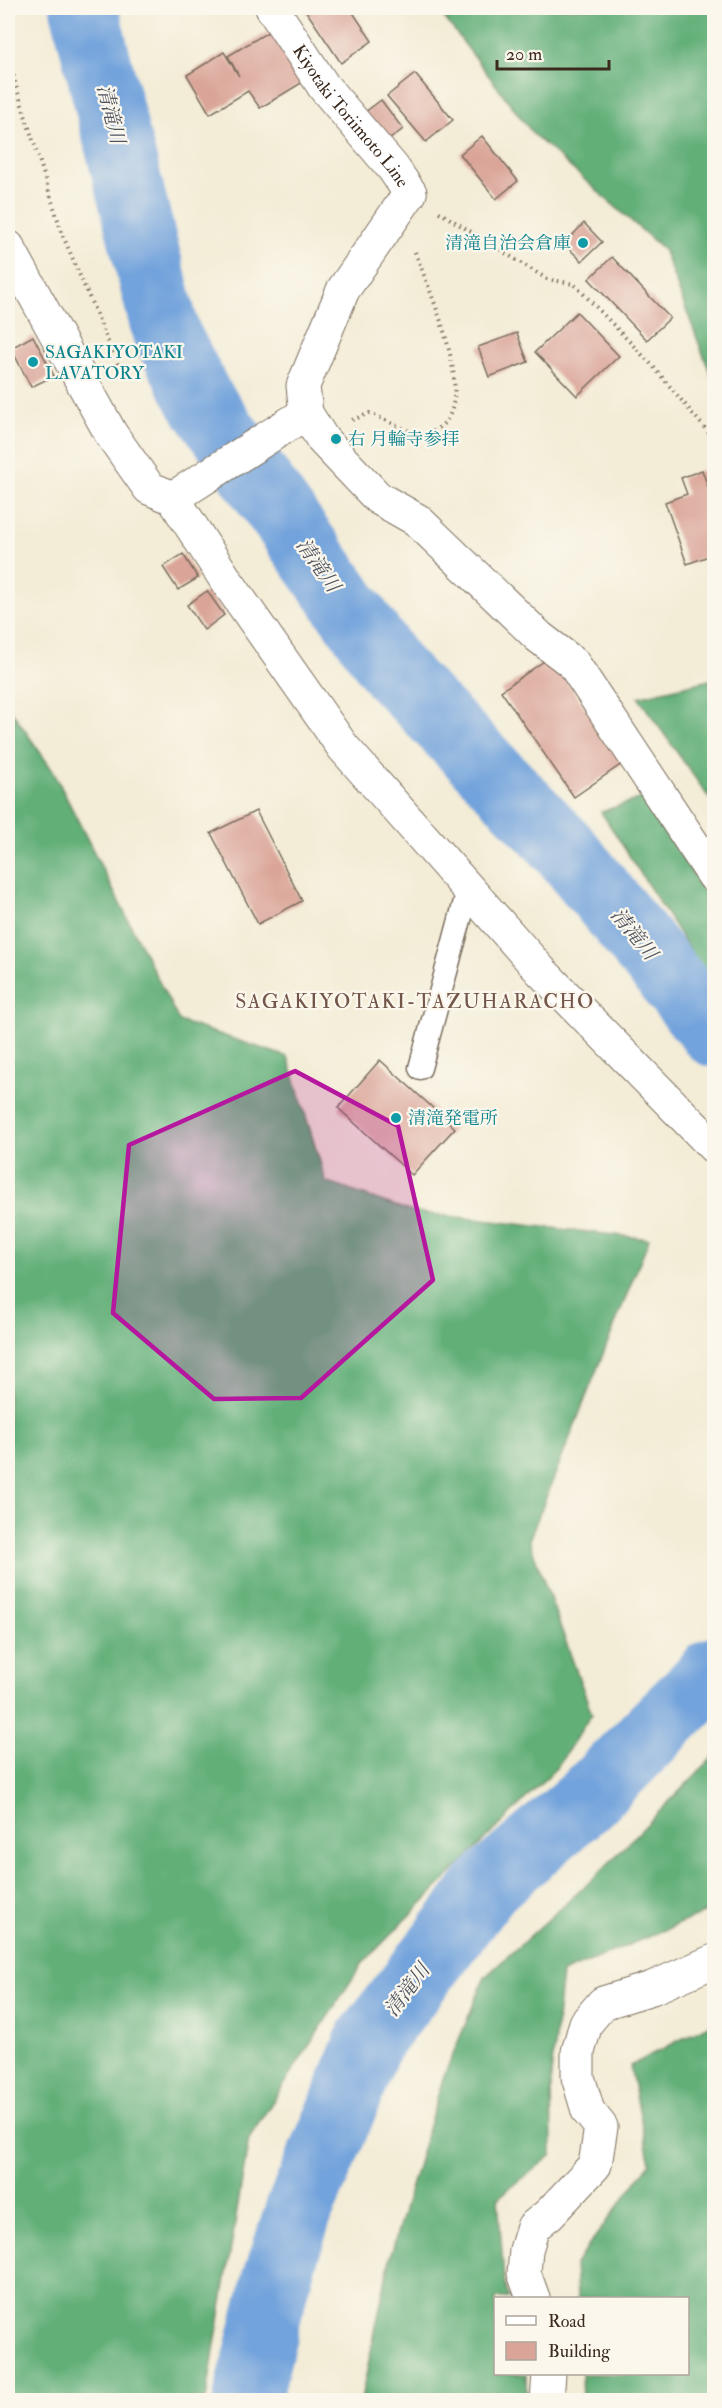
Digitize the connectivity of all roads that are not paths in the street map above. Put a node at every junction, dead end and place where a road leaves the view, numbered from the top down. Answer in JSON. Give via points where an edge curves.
{"nodes":[{"id":1,"x":275,"y":12,"type":"edge"},
{"id":2,"x":8,"y":248,"type":"edge"},
{"id":3,"x":302,"y":416,"type":"junction"},
{"id":4,"x":178,"y":495,"type":"junction"},
{"id":5,"x":714,"y":876,"type":"edge"},
{"id":6,"x":468,"y":890,"type":"junction"},
{"id":7,"x":420,"y":1068,"type":"dead end"},
{"id":8,"x":714,"y":1147,"type":"edge"},
{"id":9,"x":714,"y":1961,"type":"edge"},
{"id":10,"x":533,"y":2297,"type":"edge"},
{"id":11,"x":549,"y":2375,"type":"edge"},
{"id":12,"x":547,"y":2400,"type":"edge"}],
"edges":[{"from":1,"to":3,"type":"street","name":"Kiyotaki Toriimoto Line","via":[[324,87],[393,168],[405,201],[343,290],[303,386]]},
{"from":2,"to":4,"type":"street","via":[[111,434],[149,488]]},
{"from":3,"to":4,"type":"street"},
{"from":3,"to":5,"type":"street","via":[[378,498],[417,520],[539,637],[573,663]]},
{"from":4,"to":6,"type":"street","via":[[226,580],[343,747]]},
{"from":6,"to":7,"type":"lane"},
{"from":6,"to":8,"type":"street","via":[[540,971]]},
{"from":9,"to":10,"type":"street","via":[[652,1988],[603,2003],[586,2023],[578,2052],[578,2077],[588,2111],[601,2127],[600,2141],[595,2165],[533,2227],[525,2273]]},
{"from":11,"to":12,"type":"street"}]}
